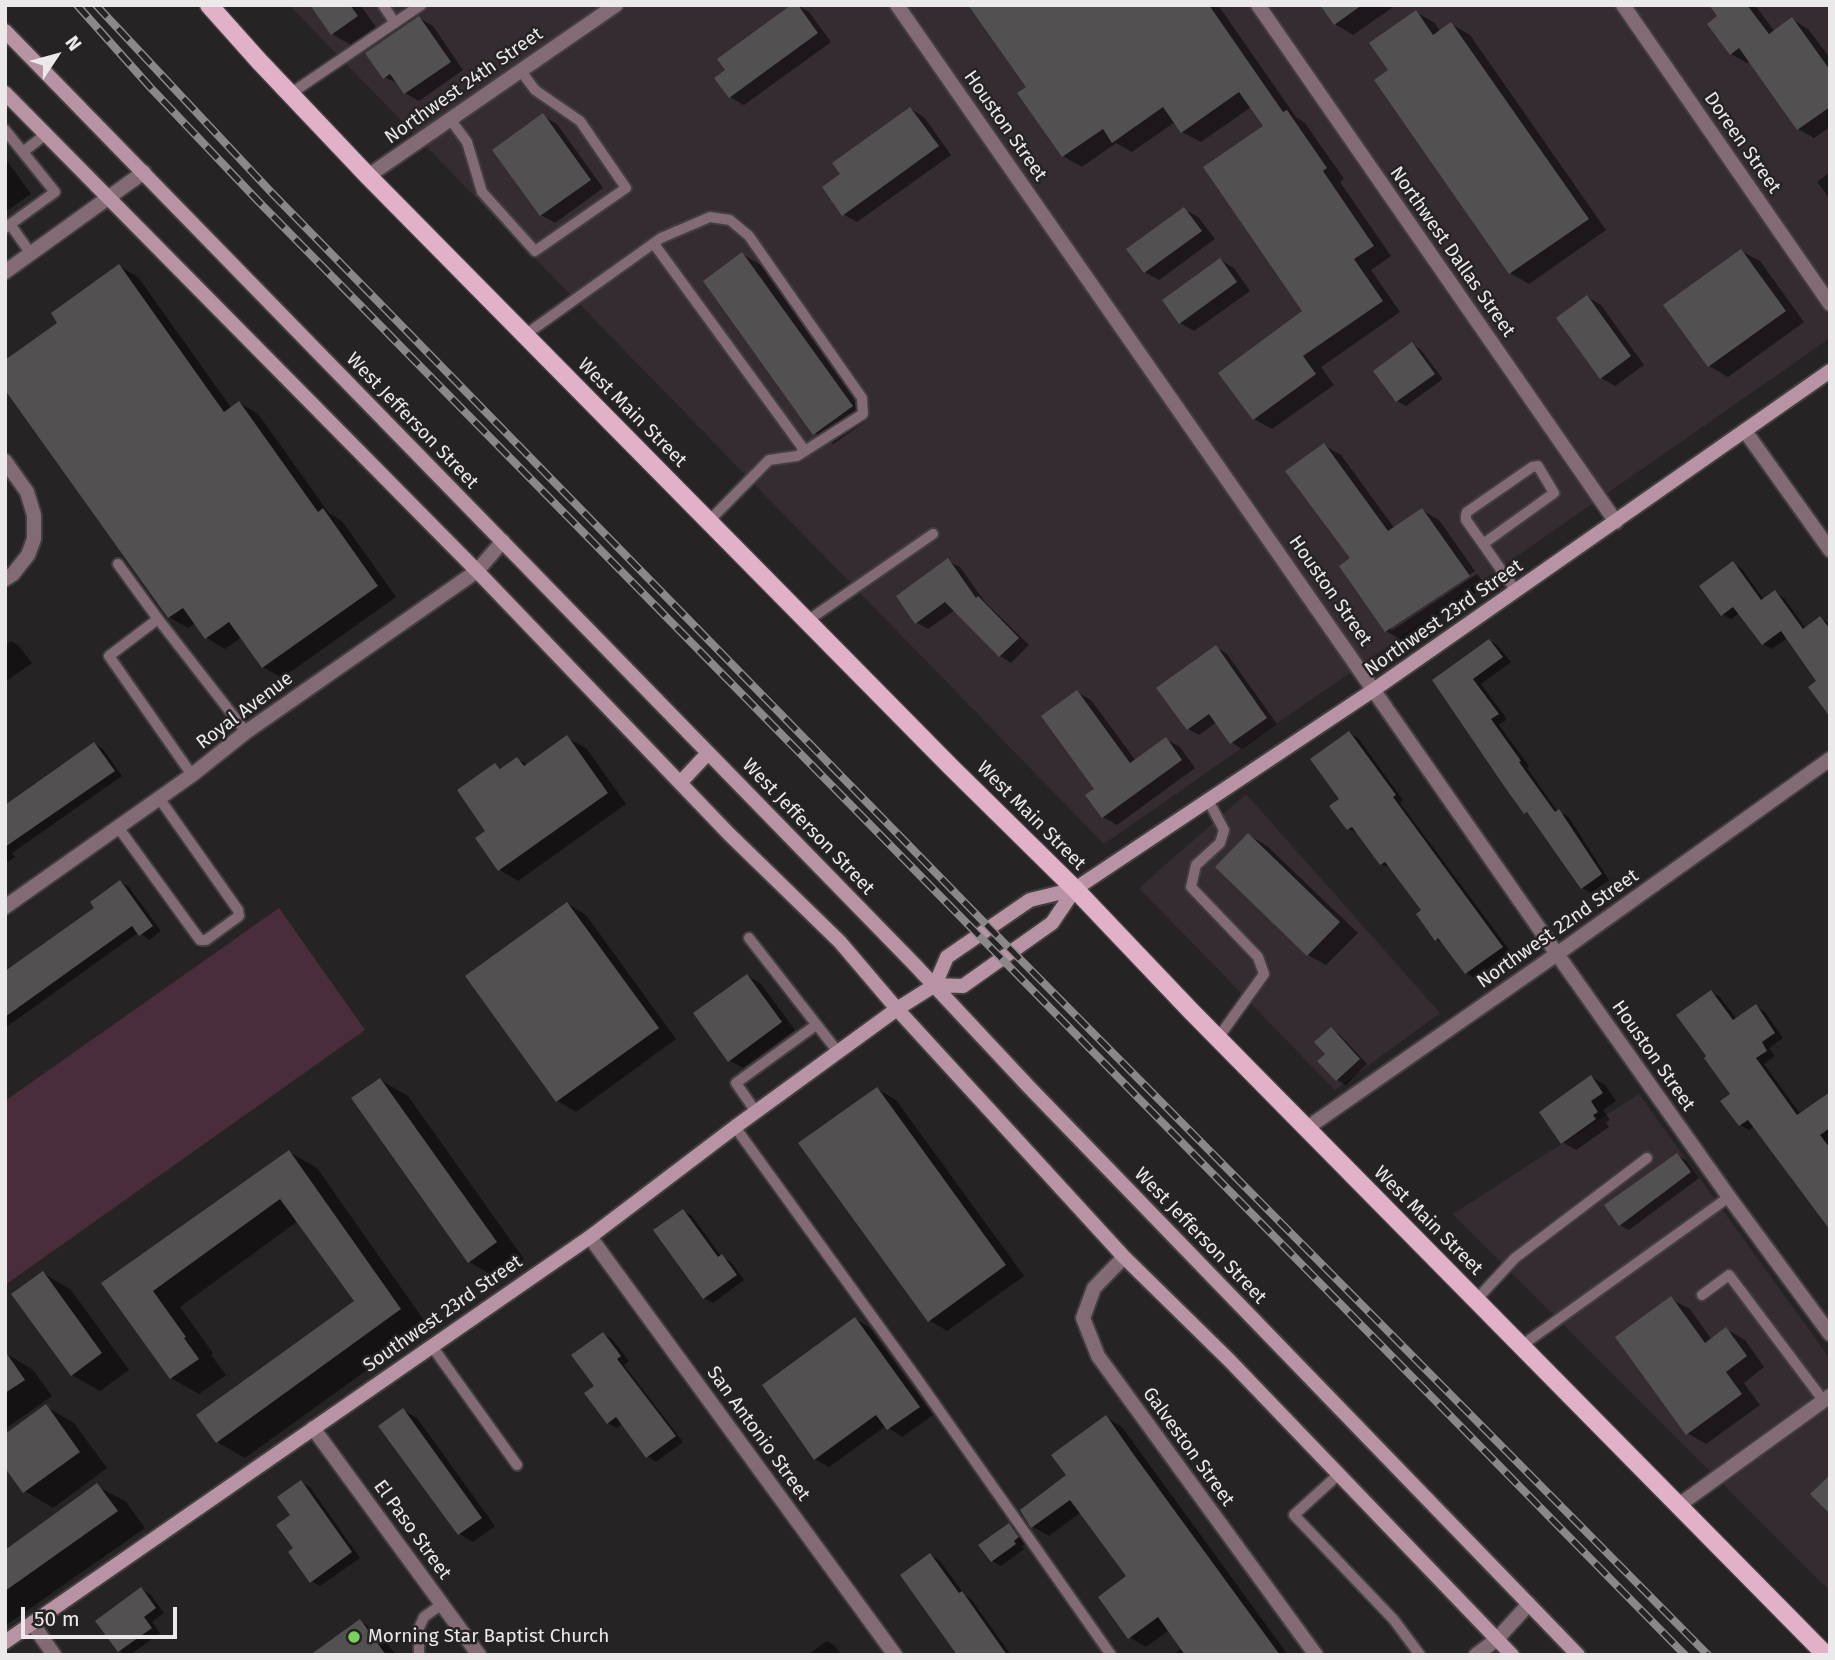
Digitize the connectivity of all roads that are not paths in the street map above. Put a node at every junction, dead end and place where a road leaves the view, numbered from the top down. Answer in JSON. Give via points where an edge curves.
{"nodes":[{"id":1,"x":209,"y":5,"type":"edge"},
{"id":2,"x":383,"y":5,"type":"edge"},
{"id":3,"x":421,"y":5,"type":"edge"},
{"id":4,"x":616,"y":5,"type":"edge"},
{"id":5,"x":897,"y":5,"type":"edge"},
{"id":6,"x":1258,"y":5,"type":"edge"},
{"id":7,"x":1622,"y":5,"type":"edge"},
{"id":8,"x":395,"y":23,"type":"junction"},
{"id":9,"x":5,"y":31,"type":"edge"},
{"id":10,"x":521,"y":71,"type":"junction"},
{"id":11,"x":5,"y":93,"type":"edge"},
{"id":12,"x":290,"y":94,"type":"junction"},
{"id":13,"x":450,"y":119,"type":"junction"},
{"id":14,"x":5,"y":131,"type":"edge"},
{"id":15,"x":46,"y":134,"type":"junction"},
{"id":16,"x":23,"y":152,"type":"junction"},
{"id":17,"x":144,"y":172,"type":"junction"},
{"id":18,"x":368,"y":176,"type":"junction"},
{"id":19,"x":109,"y":198,"type":"junction"},
{"id":20,"x":8,"y":226,"type":"edge"},
{"id":21,"x":654,"y":244,"type":"junction"},
{"id":22,"x":31,"y":254,"type":"junction"},
{"id":23,"x":5,"y":272,"type":"edge"},
{"id":24,"x":1830,"y":304,"type":"edge"},
{"id":25,"x":525,"y":335,"type":"junction"},
{"id":26,"x":1830,"y":371,"type":"edge"},
{"id":27,"x":1745,"y":431,"type":"junction"},
{"id":28,"x":805,"y":452,"type":"junction"},
{"id":29,"x":5,"y":461,"type":"edge"},
{"id":30,"x":709,"y":521,"type":"junction"},
{"id":31,"x":1616,"y":522,"type":"junction"},
{"id":32,"x":933,"y":534,"type":"dead end"},
{"id":33,"x":503,"y":541,"type":"junction"},
{"id":34,"x":1483,"y":544,"type":"junction"},
{"id":35,"x":1830,"y":550,"type":"edge"},
{"id":36,"x":118,"y":564,"type":"dead end"},
{"id":37,"x":477,"y":571,"type":"junction"},
{"id":38,"x":5,"y":579,"type":"edge"},
{"id":39,"x":1516,"y":591,"type":"junction"},
{"id":40,"x":158,"y":619,"type":"junction"},
{"id":41,"x":807,"y":621,"type":"junction"},
{"id":42,"x":1375,"y":690,"type":"junction"},
{"id":43,"x":246,"y":732,"type":"junction"},
{"id":44,"x":708,"y":752,"type":"junction"},
{"id":45,"x":1830,"y":759,"type":"edge"},
{"id":46,"x":192,"y":775,"type":"junction"},
{"id":47,"x":680,"y":783,"type":"junction"},
{"id":48,"x":159,"y":798,"type":"junction"},
{"id":49,"x":1208,"y":800,"type":"junction"},
{"id":50,"x":118,"y":827,"type":"junction"},
{"id":51,"x":1074,"y":889,"type":"junction"},
{"id":52,"x":5,"y":907,"type":"edge"},
{"id":53,"x":749,"y":938,"type":"dead end"},
{"id":54,"x":1557,"y":954,"type":"junction"},
{"id":55,"x":934,"y":985,"type":"junction"},
{"id":56,"x":897,"y":1009,"type":"junction"},
{"id":57,"x":816,"y":1025,"type":"junction"},
{"id":58,"x":1218,"y":1038,"type":"junction"},
{"id":59,"x":838,"y":1052,"type":"junction"},
{"id":60,"x":756,"y":1112,"type":"junction"},
{"id":61,"x":735,"y":1127,"type":"junction"},
{"id":62,"x":1307,"y":1128,"type":"junction"},
{"id":63,"x":1647,"y":1158,"type":"dead end"},
{"id":64,"x":1729,"y":1197,"type":"junction"},
{"id":65,"x":590,"y":1237,"type":"junction"},
{"id":66,"x":1124,"y":1257,"type":"junction"},
{"id":67,"x":1702,"y":1295,"type":"dead end"},
{"id":68,"x":1476,"y":1300,"type":"junction"},
{"id":69,"x":1830,"y":1334,"type":"edge"},
{"id":70,"x":431,"y":1345,"type":"junction"},
{"id":71,"x":1521,"y":1346,"type":"junction"},
{"id":72,"x":1827,"y":1398,"type":"edge"},
{"id":73,"x":313,"y":1428,"type":"junction"},
{"id":74,"x":517,"y":1465,"type":"dead end"},
{"id":75,"x":1339,"y":1474,"type":"junction"},
{"id":76,"x":1679,"y":1505,"type":"junction"},
{"id":77,"x":442,"y":1604,"type":"junction"},
{"id":78,"x":1530,"y":1604,"type":"junction"},
{"id":79,"x":32,"y":1623,"type":"junction"},
{"id":80,"x":1497,"y":1639,"type":"junction"},
{"id":81,"x":5,"y":1642,"type":"edge"},
{"id":82,"x":54,"y":1655,"type":"edge"},
{"id":83,"x":419,"y":1655,"type":"edge"},
{"id":84,"x":479,"y":1655,"type":"edge"},
{"id":85,"x":895,"y":1655,"type":"edge"},
{"id":86,"x":1111,"y":1655,"type":"edge"},
{"id":87,"x":1316,"y":1655,"type":"edge"},
{"id":88,"x":1420,"y":1655,"type":"edge"},
{"id":89,"x":1476,"y":1655,"type":"edge"},
{"id":90,"x":1512,"y":1655,"type":"edge"},
{"id":91,"x":1578,"y":1655,"type":"edge"},
{"id":92,"x":1826,"y":1655,"type":"edge"}],
"edges":[{"from":1,"to":12,"type":"main road","name":"West Main Street"},
{"from":2,"to":8,"type":"lane"},
{"from":3,"to":8,"type":"lane"},
{"from":4,"to":10,"type":"street","name":"Northwest 24th Street"},
{"from":5,"to":42,"type":"street","name":"Houston Street"},
{"from":6,"to":31,"type":"street","name":"Northwest Dallas Street"},
{"from":7,"to":24,"type":"street","name":"Doreen Street"},
{"from":8,"to":12,"type":"lane"},
{"from":9,"to":17,"type":"main road","name":"West Jefferson Street"},
{"from":10,"to":13,"type":"street","name":"Northwest 24th Street"},
{"from":10,"to":13,"type":"lane","via":[[536,90],[580,121],[626,188],[536,251],[482,192],[467,142]]},
{"from":11,"to":15,"type":"main road"},
{"from":12,"to":18,"type":"main road","name":"West Main Street"},
{"from":13,"to":18,"type":"street","name":"Northwest 24th Street"},
{"from":14,"to":16,"type":"lane"},
{"from":15,"to":16,"type":"lane"},
{"from":15,"to":19,"type":"main road"},
{"from":16,"to":20,"type":"lane","via":[[55,192]]},
{"from":17,"to":19,"type":"street"},
{"from":17,"to":33,"type":"main road","name":"West Jefferson Street"},
{"from":18,"to":25,"type":"main road","name":"West Main Street"},
{"from":19,"to":22,"type":"street"},
{"from":19,"to":37,"type":"main road"},
{"from":20,"to":22,"type":"lane"},
{"from":21,"to":25,"type":"lane"},
{"from":21,"to":28,"type":"lane"},
{"from":21,"to":28,"type":"lane","via":[[710,217],[730,220],[749,236],[862,398],[863,414]]},
{"from":22,"to":23,"type":"street"},
{"from":25,"to":30,"type":"main road","name":"West Main Street"},
{"from":26,"to":27,"type":"main road","name":"Northwest 23rd Street"},
{"from":27,"to":31,"type":"main road","name":"Northwest 23rd Street"},
{"from":27,"to":35,"type":"street"},
{"from":28,"to":30,"type":"lane","via":[[769,460]]},
{"from":29,"to":38,"type":"street","via":[[27,492],[34,515],[34,539],[28,555]]},
{"from":30,"to":41,"type":"main road","name":"West Main Street"},
{"from":31,"to":39,"type":"main road","name":"Northwest 23rd Street"},
{"from":32,"to":41,"type":"lane"},
{"from":33,"to":37,"type":"street","name":"Royal Avenue"},
{"from":33,"to":44,"type":"main road","name":"West Jefferson Street"},
{"from":34,"to":34,"type":"lane","via":[[1466,520],[1467,512],[1538,466],[1555,493]]},
{"from":34,"to":39,"type":"lane"},
{"from":36,"to":40,"type":"lane"},
{"from":37,"to":43,"type":"street","name":"Royal Avenue"},
{"from":37,"to":47,"type":"main road"},
{"from":39,"to":42,"type":"main road","name":"Northwest 23rd Street"},
{"from":40,"to":43,"type":"lane"},
{"from":40,"to":46,"type":"lane","via":[[108,656]]},
{"from":41,"to":51,"type":"main road","name":"West Main Street"},
{"from":42,"to":49,"type":"main road","name":"Northwest 23rd Street"},
{"from":42,"to":54,"type":"street","name":"Houston Street"},
{"from":43,"to":46,"type":"street","name":"Royal Avenue"},
{"from":44,"to":47,"type":"main road"},
{"from":44,"to":55,"type":"main road","name":"West Jefferson Street"},
{"from":45,"to":54,"type":"street","name":"Northwest 22nd Street"},
{"from":46,"to":48,"type":"street","name":"Royal Avenue"},
{"from":47,"to":56,"type":"main road","via":[[840,942]]},
{"from":48,"to":50,"type":"street","name":"Royal Avenue"},
{"from":48,"to":50,"type":"lane","via":[[238,910],[239,916],[206,940],[200,940]]},
{"from":49,"to":51,"type":"main road","name":"Northwest 23rd Street"},
{"from":49,"to":58,"type":"lane","via":[[1224,830],[1220,843],[1196,865],[1191,887],[1258,957],[1264,974]]},
{"from":50,"to":52,"type":"street","name":"Royal Avenue"},
{"from":51,"to":55,"type":"main road","name":"Northwest 23rd Street","via":[[1030,900],[947,957]]},
{"from":51,"to":55,"type":"main road","name":"Northwest 23rd Street","via":[[1052,923],[963,986]]},
{"from":51,"to":58,"type":"main road","name":"West Main Street"},
{"from":53,"to":57,"type":"lane"},
{"from":54,"to":62,"type":"street","name":"Northwest 22nd Street"},
{"from":54,"to":64,"type":"street","name":"Houston Street"},
{"from":55,"to":56,"type":"main road","name":"Northwest 23rd Street"},
{"from":55,"to":78,"type":"main road","name":"West Jefferson Street"},
{"from":56,"to":59,"type":"main road","name":"Southwest 23rd Street"},
{"from":56,"to":66,"type":"main road"},
{"from":57,"to":59,"type":"lane"},
{"from":57,"to":60,"type":"lane","via":[[736,1083]]},
{"from":58,"to":62,"type":"main road","name":"West Main Street"},
{"from":59,"to":60,"type":"main road","name":"Southwest 23rd Street"},
{"from":60,"to":61,"type":"main road","name":"Southwest 23rd Street"},
{"from":61,"to":65,"type":"main road","name":"Southwest 23rd Street"},
{"from":61,"to":86,"type":"lane"},
{"from":62,"to":68,"type":"main road","name":"West Main Street"},
{"from":63,"to":68,"type":"lane","via":[[1515,1258]]},
{"from":64,"to":69,"type":"street","name":"Houston Street"},
{"from":64,"to":71,"type":"lane"},
{"from":65,"to":70,"type":"main road","name":"Southwest 23rd Street"},
{"from":65,"to":85,"type":"street","name":"San Antonio Street"},
{"from":66,"to":75,"type":"main road"},
{"from":66,"to":87,"type":"street","name":"Galveston Street","via":[[1094,1288],[1083,1318],[1098,1356]]},
{"from":67,"to":72,"type":"lane","via":[[1730,1275]]},
{"from":68,"to":71,"type":"main road","name":"West Main Street"},
{"from":70,"to":73,"type":"main road","name":"Southwest 23rd Street"},
{"from":70,"to":74,"type":"lane"},
{"from":71,"to":76,"type":"main road","name":"West Main Street"},
{"from":72,"to":76,"type":"street"},
{"from":73,"to":77,"type":"street","name":"El Paso Street"},
{"from":73,"to":79,"type":"main road","name":"Southwest 23rd Street"},
{"from":75,"to":80,"type":"main road"},
{"from":75,"to":88,"type":"lane","via":[[1294,1515],[1394,1620]]},
{"from":76,"to":92,"type":"main road","name":"West Main Street"},
{"from":77,"to":83,"type":"lane","via":[[424,1617],[419,1628]]},
{"from":77,"to":84,"type":"street","name":"El Paso Street"},
{"from":78,"to":80,"type":"street"},
{"from":78,"to":91,"type":"main road","name":"West Jefferson Street"},
{"from":79,"to":81,"type":"main road","name":"Southwest 23rd Street"},
{"from":79,"to":82,"type":"street"},
{"from":80,"to":89,"type":"street"},
{"from":80,"to":90,"type":"main road"}]}
